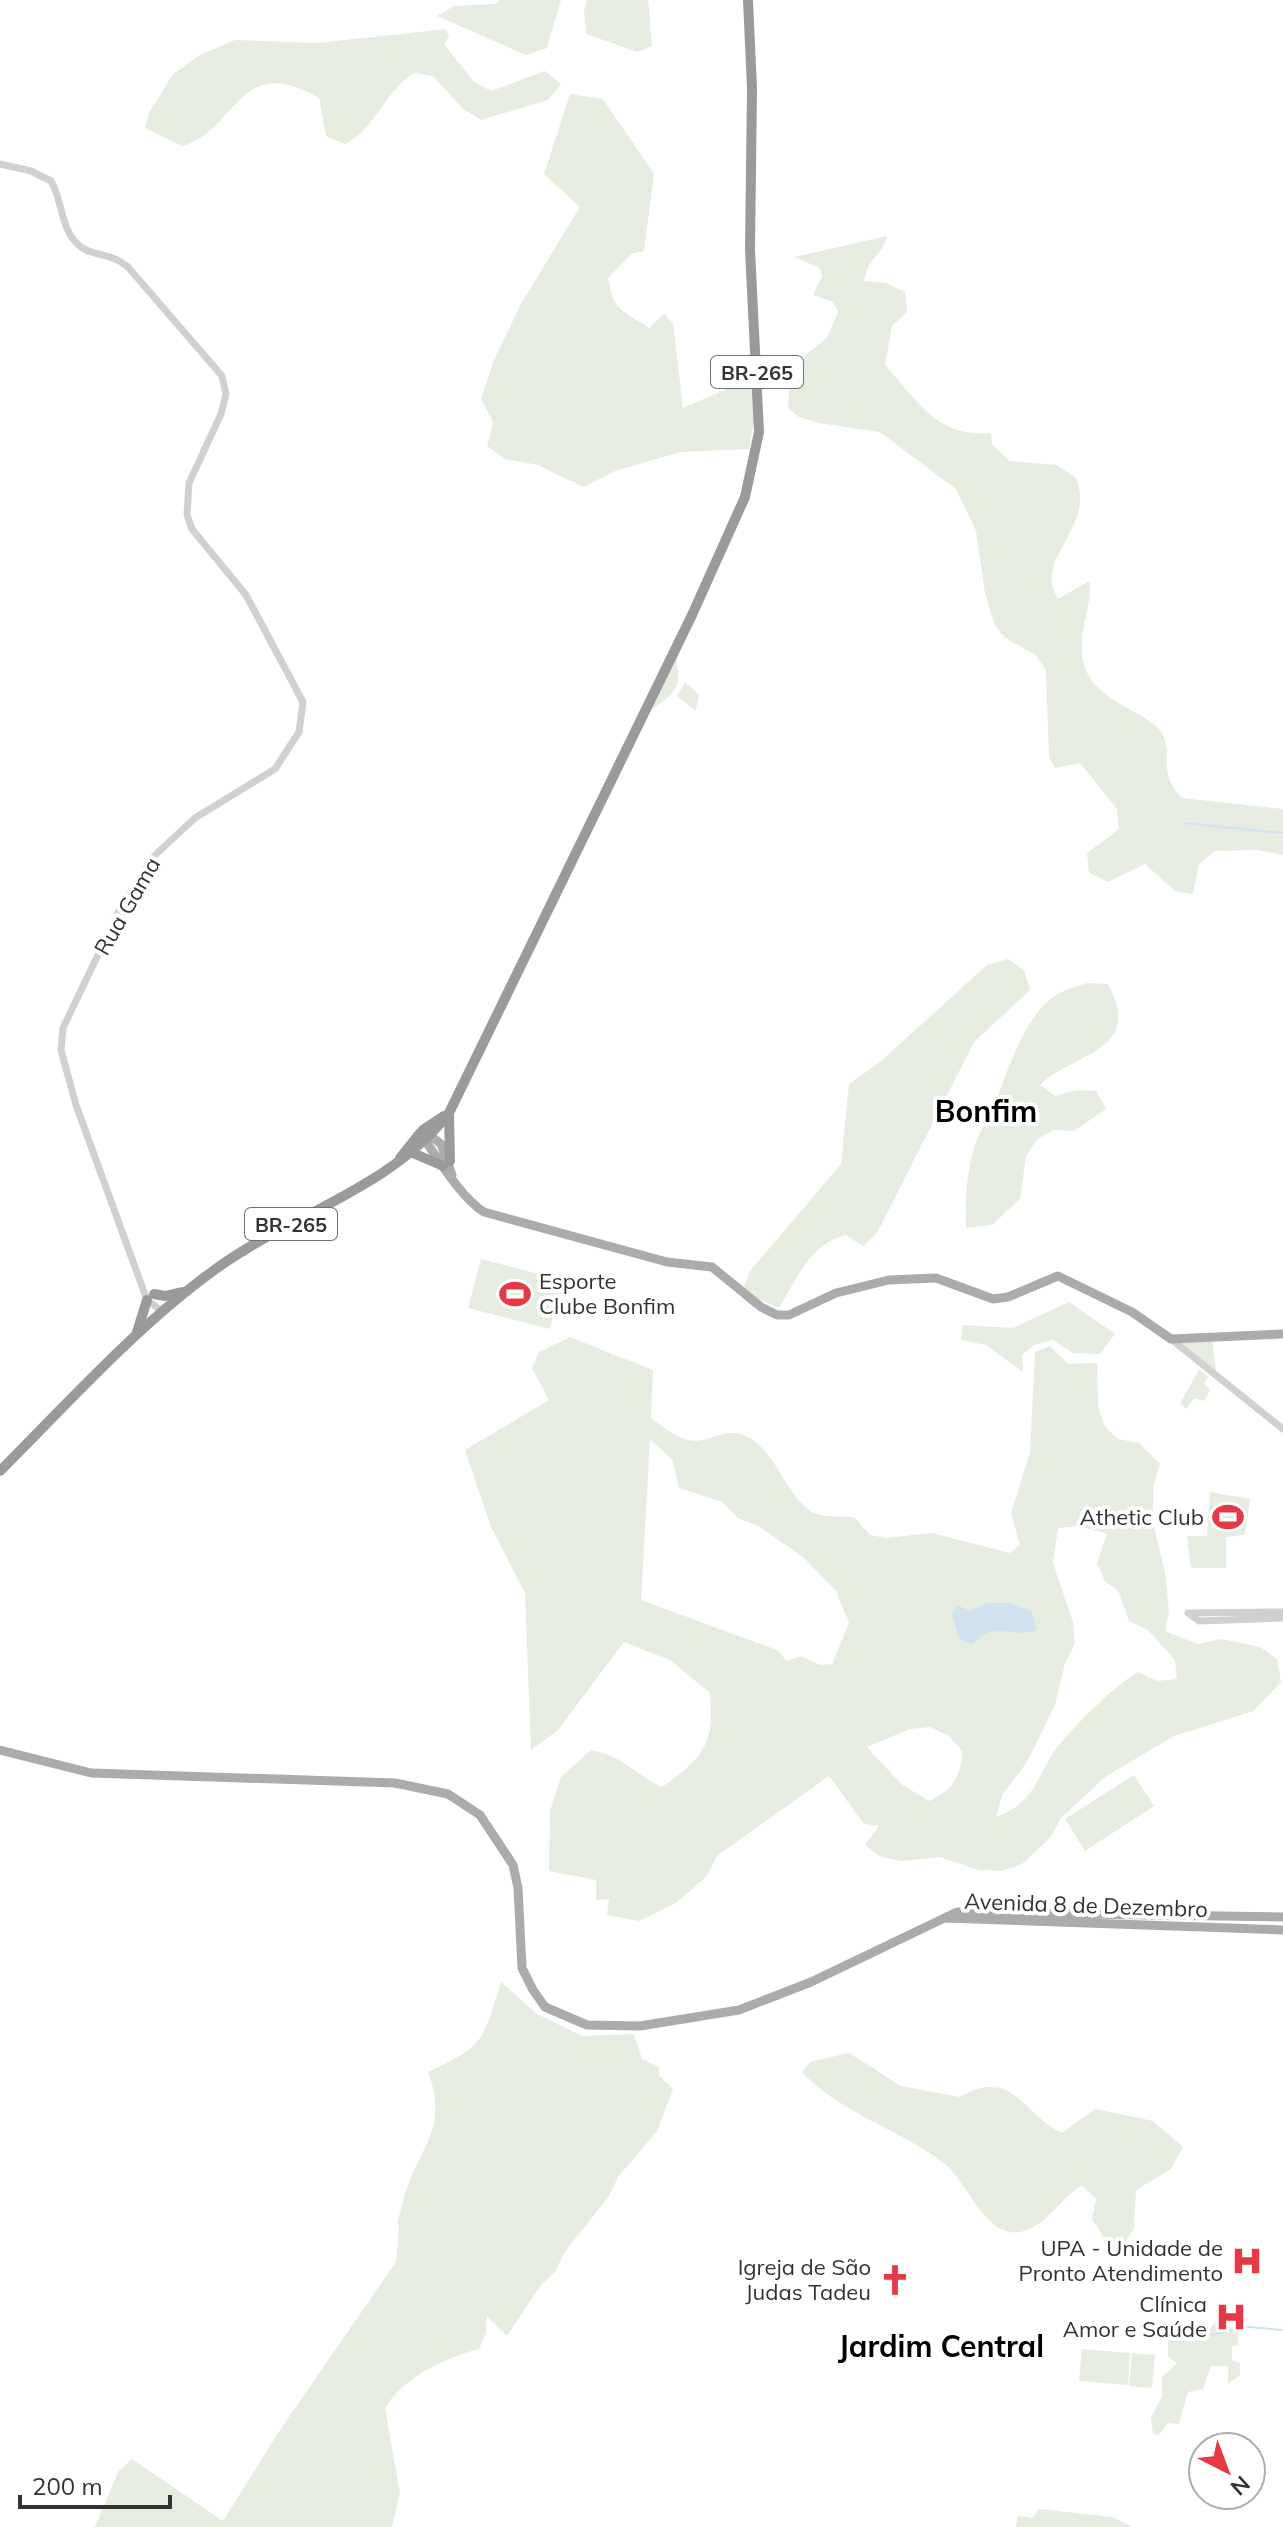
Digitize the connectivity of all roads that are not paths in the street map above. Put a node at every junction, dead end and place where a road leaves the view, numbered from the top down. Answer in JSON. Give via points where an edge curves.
{"nodes":[{"id":1,"x":748,"y":0,"type":"edge"},
{"id":2,"x":0,"y":164,"type":"edge"},
{"id":3,"x":449,"y":1113,"type":"junction"},
{"id":4,"x":425,"y":1135,"type":"junction"},
{"id":5,"x":413,"y":1153,"type":"junction"},
{"id":6,"x":446,"y":1164,"type":"junction"},
{"id":7,"x":395,"y":1166,"type":"junction"},
{"id":8,"x":191,"y":1288,"type":"junction"},
{"id":9,"x":150,"y":1297,"type":"junction"},
{"id":10,"x":163,"y":1312,"type":"junction"},
{"id":11,"x":1283,"y":1334,"type":"edge"},
{"id":12,"x":134,"y":1338,"type":"junction"},
{"id":13,"x":1171,"y":1339,"type":"junction"},
{"id":14,"x":1283,"y":1429,"type":"edge"},
{"id":15,"x":0,"y":1471,"type":"edge"},
{"id":16,"x":1283,"y":1615,"type":"edge"},
{"id":17,"x":0,"y":1750,"type":"edge"},
{"id":18,"x":942,"y":1917,"type":"junction"},
{"id":19,"x":1283,"y":1917,"type":"edge"},
{"id":20,"x":1283,"y":1930,"type":"edge"}],
"edges":[{"from":1,"to":3,"type":"highway","number":"BR-265","via":[[750,250],[759,432],[745,497]]},
{"from":2,"to":9,"type":"street","name":"Rua Gama","via":[[51,181],[71,236],[88,250],[109,253],[128,267],[222,376],[226,394],[221,414],[189,483],[187,515],[192,529],[246,595],[303,702],[299,732],[275,769],[195,818],[153,857],[120,909],[63,1028],[61,1050],[76,1105]]},
{"from":3,"to":4,"type":"highway","number":"BR-265"},
{"from":3,"to":6,"type":"highway"},
{"from":4,"to":5,"type":"highway","number":"BR-265"},
{"from":4,"to":6,"type":"main road"},
{"from":4,"to":7,"type":"highway"},
{"from":5,"to":6,"type":"highway"},
{"from":5,"to":7,"type":"highway","number":"BR-265"},
{"from":6,"to":13,"type":"main road","via":[[473,1204],[495,1216],[667,1262],[712,1267],[766,1311],[789,1315],[836,1293],[889,1280],[936,1278],[987,1298],[1001,1298],[1058,1276],[1132,1312]]},
{"from":7,"to":8,"type":"highway","number":"BR-265","via":[[243,1251]]},
{"from":8,"to":9,"type":"highway"},
{"from":8,"to":10,"type":"highway","number":"BR-265"},
{"from":9,"to":10,"type":"street"},
{"from":9,"to":12,"type":"highway"},
{"from":10,"to":12,"type":"highway","number":"BR-265"},
{"from":11,"to":13,"type":"main road"},
{"from":12,"to":15,"type":"highway","number":"BR-265"},
{"from":13,"to":14,"type":"street"},
{"from":16,"to":16,"type":"street","via":[[1188,1613],[1199,1621]]},
{"from":17,"to":18,"type":"main road","via":[[91,1773],[395,1783],[448,1794],[480,1815],[513,1865],[519,1918],[537,1987],[559,2015],[587,2025],[627,2027],[739,2010],[811,1982]]},
{"from":18,"to":19,"type":"main road","name":"Avenida 8 de Dezembro","via":[[973,1912]]},
{"from":18,"to":20,"type":"main road","name":"Avenida 8 de Dezembro"}]}
